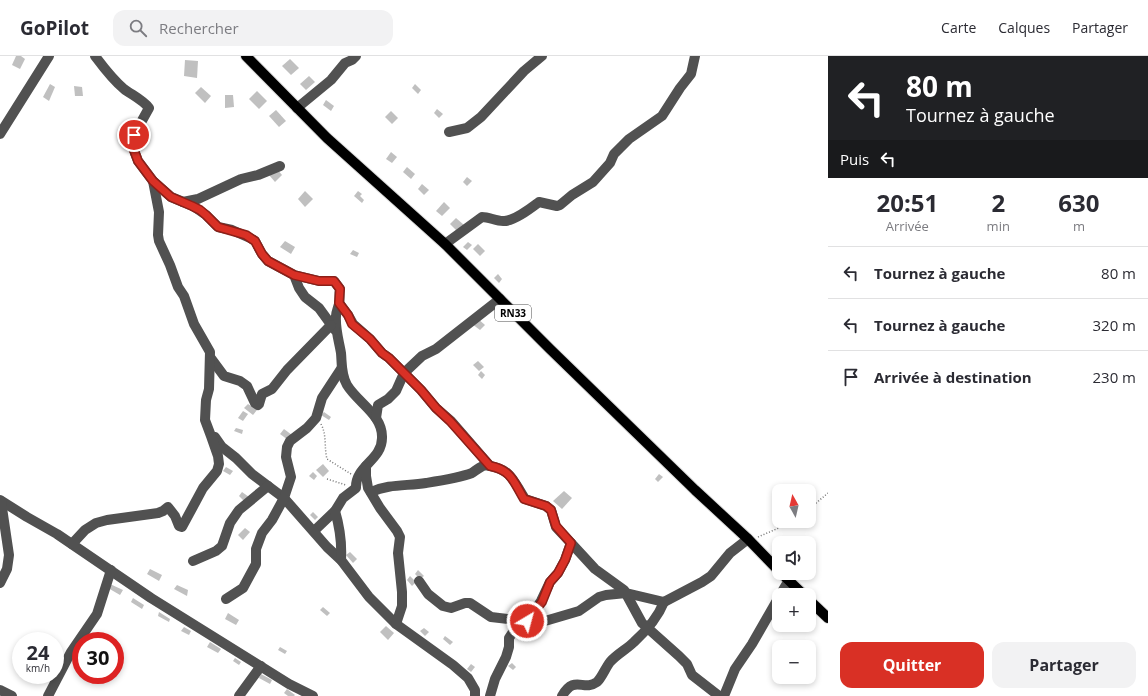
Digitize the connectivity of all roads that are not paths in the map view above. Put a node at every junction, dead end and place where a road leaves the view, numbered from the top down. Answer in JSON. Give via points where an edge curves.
{"nodes":[{"id":1,"x":49,"y":56,"type":"edge"},
{"id":2,"x":95,"y":56,"type":"edge"},
{"id":3,"x":246,"y":56,"type":"edge"},
{"id":4,"x":356,"y":56,"type":"edge"},
{"id":5,"x":542,"y":56,"type":"edge"},
{"id":6,"x":696,"y":56,"type":"edge"},
{"id":7,"x":297,"y":108,"type":"junction"},
{"id":8,"x":449,"y":132,"type":"dead end"},
{"id":9,"x":0,"y":134,"type":"edge"},
{"id":10,"x":280,"y":166,"type":"dead end"},
{"id":11,"x":153,"y":181,"type":"junction"},
{"id":12,"x":183,"y":202,"type":"junction"},
{"id":13,"x":445,"y":244,"type":"junction"},
{"id":14,"x":294,"y":275,"type":"junction"},
{"id":15,"x":500,"y":299,"type":"junction"},
{"id":16,"x":339,"y":303,"type":"junction"},
{"id":17,"x":334,"y":328,"type":"junction"},
{"id":18,"x":210,"y":357,"type":"junction"},
{"id":19,"x":341,"y":369,"type":"junction"},
{"id":20,"x":404,"y":373,"type":"junction"},
{"id":21,"x":376,"y":418,"type":"junction"},
{"id":22,"x":208,"y":430,"type":"junction"},
{"id":23,"x":366,"y":466,"type":"junction"},
{"id":24,"x":490,"y":466,"type":"junction"},
{"id":25,"x":268,"y":486,"type":"junction"},
{"id":26,"x":370,"y":492,"type":"junction"},
{"id":27,"x":284,"y":498,"type":"junction"},
{"id":28,"x":1,"y":500,"type":"edge"},
{"id":29,"x":335,"y":511,"type":"junction"},
{"id":30,"x":314,"y":531,"type":"junction"},
{"id":31,"x":748,"y":539,"type":"junction"},
{"id":32,"x":571,"y":543,"type":"junction"},
{"id":33,"x":72,"y":544,"type":"junction"},
{"id":34,"x":341,"y":560,"type":"junction"},
{"id":35,"x":193,"y":561,"type":"dead end"},
{"id":36,"x":772,"y":564,"type":"edge"},
{"id":37,"x":111,"y":570,"type":"junction"},
{"id":38,"x":788,"y":580,"type":"edge"},
{"id":39,"x":419,"y":581,"type":"dead end"},
{"id":40,"x":0,"y":582,"type":"edge"},
{"id":41,"x":797,"y":588,"type":"edge"},
{"id":42,"x":626,"y":593,"type":"junction"},
{"id":43,"x":226,"y":599,"type":"dead end"},
{"id":44,"x":664,"y":602,"type":"junction"},
{"id":45,"x":816,"y":607,"type":"edge"},
{"id":46,"x":772,"y":610,"type":"edge"},
{"id":47,"x":828,"y":618,"type":"edge"},
{"id":48,"x":527,"y":621,"type":"junction"},
{"id":49,"x":396,"y":624,"type":"junction"},
{"id":50,"x":647,"y":627,"type":"junction"},
{"id":51,"x":261,"y":666,"type":"junction"},
{"id":52,"x":0,"y":690,"type":"edge"},
{"id":53,"x":12,"y":696,"type":"edge"},
{"id":54,"x":48,"y":696,"type":"edge"},
{"id":55,"x":239,"y":696,"type":"edge"},
{"id":56,"x":313,"y":696,"type":"edge"},
{"id":57,"x":475,"y":696,"type":"edge"},
{"id":58,"x":490,"y":696,"type":"edge"},
{"id":59,"x":562,"y":696,"type":"edge"},
{"id":60,"x":719,"y":696,"type":"edge"},
{"id":61,"x":724,"y":696,"type":"edge"}],
"edges":[{"from":1,"to":9,"type":"street"},
{"from":2,"to":11,"type":"street","via":[[110,76],[149,108],[134,135],[132,145],[138,161]]},
{"from":3,"to":7,"type":"main road","number":"RN33"},
{"from":4,"to":7,"type":"street","via":[[345,63],[331,80]]},
{"from":5,"to":8,"type":"street","via":[[524,71],[481,117],[467,128]]},
{"from":6,"to":13,"type":"street","via":[[691,74],[662,116],[629,139],[593,182],[557,206],[539,202],[508,221],[482,217]]},
{"from":7,"to":13,"type":"main road","number":"RN33"},
{"from":10,"to":12,"type":"street","via":[[241,179],[198,199]]},
{"from":11,"to":12,"type":"street","via":[[171,197]]},
{"from":11,"to":18,"type":"street","via":[[159,212],[159,241],[194,324],[210,352]]},
{"from":12,"to":14,"type":"street","via":[[206,215],[218,227],[246,235],[255,241],[268,261]]},
{"from":13,"to":15,"type":"main road","number":"RN33"},
{"from":14,"to":16,"type":"street","via":[[319,281],[334,281],[340,289]]},
{"from":14,"to":17,"type":"street","via":[[305,297],[319,308]]},
{"from":15,"to":20,"type":"street","via":[[436,349],[422,356]]},
{"from":15,"to":31,"type":"main road","number":"RN33"},
{"from":16,"to":17,"type":"street"},
{"from":16,"to":20,"type":"street","via":[[352,324]]},
{"from":17,"to":18,"type":"street","via":[[287,370],[272,389],[262,394],[258,405],[246,386],[240,381],[224,376]]},
{"from":17,"to":19,"type":"street","via":[[341,354]]},
{"from":18,"to":22,"type":"street","via":[[205,420]]},
{"from":19,"to":21,"type":"street","via":[[347,385]]},
{"from":19,"to":27,"type":"street","via":[[322,398],[316,418],[290,441],[286,448],[290,477]]},
{"from":20,"to":21,"type":"street","via":[[396,391],[378,405]]},
{"from":20,"to":24,"type":"street"},
{"from":21,"to":23,"type":"street","via":[[382,438],[376,456]]},
{"from":22,"to":25,"type":"street","via":[[222,447]]},
{"from":22,"to":33,"type":"street","via":[[219,464],[182,527],[168,507],[158,513],[96,523]]},
{"from":23,"to":26,"type":"street"},
{"from":23,"to":29,"type":"street","via":[[356,481],[356,488],[343,498]]},
{"from":24,"to":26,"type":"street","via":[[445,479],[381,487]]},
{"from":24,"to":32,"type":"street","via":[[500,468],[511,476],[524,499],[551,510],[556,526]]},
{"from":25,"to":27,"type":"street"},
{"from":25,"to":35,"type":"street","via":[[239,510],[230,523],[222,546]]},
{"from":26,"to":49,"type":"street","via":[[400,537],[398,553],[402,606]]},
{"from":27,"to":30,"type":"street"},
{"from":27,"to":43,"type":"street","via":[[262,533],[256,549],[256,564],[242,588]]},
{"from":28,"to":33,"type":"street"},
{"from":28,"to":40,"type":"street","via":[[9,555],[7,569]]},
{"from":29,"to":30,"type":"street"},
{"from":29,"to":34,"type":"street","via":[[340,530]]},
{"from":30,"to":34,"type":"street"},
{"from":31,"to":36,"type":"main road","number":"RN33"},
{"from":31,"to":44,"type":"street","via":[[730,553],[711,576]]},
{"from":32,"to":42,"type":"street"},
{"from":32,"to":48,"type":"street","via":[[565,560],[550,582],[542,602]]},
{"from":33,"to":37,"type":"street"},
{"from":34,"to":49,"type":"street","via":[[369,597]]},
{"from":37,"to":51,"type":"street","via":[[151,598]]},
{"from":37,"to":54,"type":"street","via":[[97,614],[71,652]]},
{"from":38,"to":41,"type":"main road"},
{"from":39,"to":48,"type":"street","via":[[428,594],[443,606],[451,608],[470,603],[491,617]]},
{"from":42,"to":44,"type":"street"},
{"from":42,"to":48,"type":"street","via":[[599,597],[579,612],[552,619]]},
{"from":42,"to":50,"type":"street","via":[[639,618]]},
{"from":44,"to":50,"type":"street"},
{"from":45,"to":47,"type":"main road"},
{"from":46,"to":61,"type":"street","via":[[735,669]]},
{"from":48,"to":58,"type":"street","via":[[509,638],[506,657]]},
{"from":49,"to":57,"type":"street","via":[[468,678],[475,690]]},
{"from":50,"to":59,"type":"street","via":[[610,662],[597,682],[590,685],[572,685]]},
{"from":50,"to":60,"type":"street","via":[[687,664],[692,675]]},
{"from":51,"to":55,"type":"street"},
{"from":51,"to":56,"type":"street"},
{"from":52,"to":53,"type":"street"}]}
